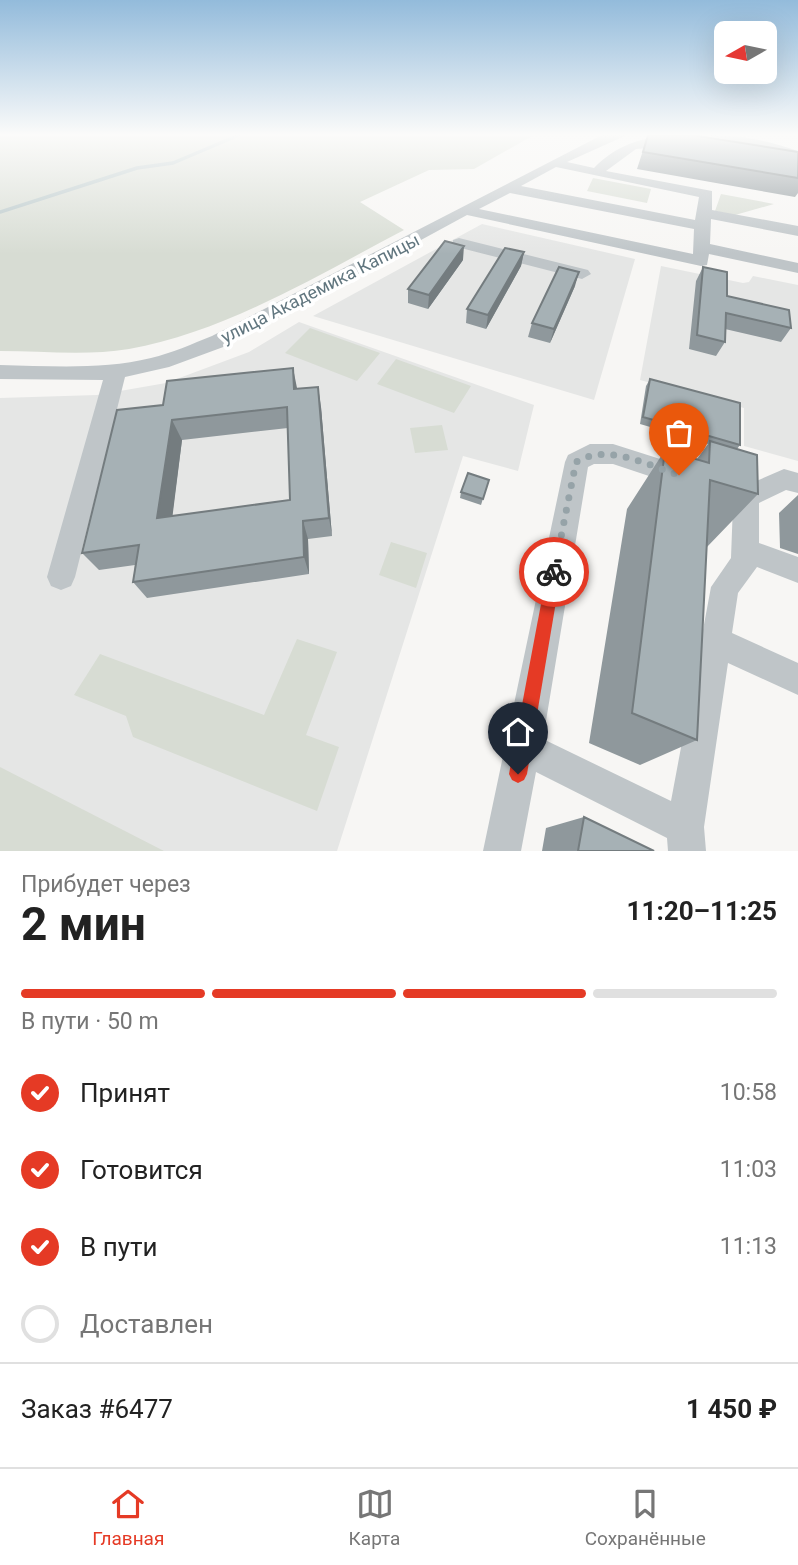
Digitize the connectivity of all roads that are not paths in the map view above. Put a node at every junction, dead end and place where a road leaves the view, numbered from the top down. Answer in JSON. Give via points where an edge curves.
{"nodes":[{"id":1,"x":533,"y":175,"type":"edge"},
{"id":2,"x":606,"y":175,"type":"edge"},
{"id":3,"x":508,"y":188,"type":"junction"},
{"id":4,"x":468,"y":211,"type":"junction"},
{"id":5,"x":703,"y":219,"type":"junction"},
{"id":6,"x":535,"y":226,"type":"junction"},
{"id":7,"x":798,"y":231,"type":"edge"},
{"id":8,"x":459,"y":243,"type":"edge"},
{"id":9,"x":702,"y":247,"type":"junction"},
{"id":10,"x":516,"y":258,"type":"junction"},
{"id":11,"x":798,"y":268,"type":"edge"},
{"id":12,"x":582,"y":274,"type":"dead end"},
{"id":13,"x":116,"y":370,"type":"junction"},
{"id":14,"x":0,"y":372,"type":"edge"},
{"id":15,"x":798,"y":483,"type":"edge"},
{"id":16,"x":746,"y":497,"type":"junction"},
{"id":17,"x":745,"y":550,"type":"junction"},
{"id":18,"x":798,"y":569,"type":"edge"},
{"id":19,"x":61,"y":577,"type":"dead end"},
{"id":20,"x":716,"y":642,"type":"junction"},
{"id":21,"x":798,"y":679,"type":"edge"},
{"id":22,"x":524,"y":748,"type":"junction"},
{"id":23,"x":686,"y":839,"type":"edge"},
{"id":24,"x":502,"y":851,"type":"edge"}],
"edges":[{"from":1,"to":3,"type":"street","name":"улица Академика Капицы"},
{"from":2,"to":5,"type":"street","via":[[707,194]]},
{"from":3,"to":4,"type":"street","name":"улица Академика Капицы"},
{"from":3,"to":5,"type":"street"},
{"from":4,"to":6,"type":"street"},
{"from":4,"to":13,"type":"street","name":"улица Академика Капицы","via":[[219,341],[142,368]]},
{"from":5,"to":7,"type":"street"},
{"from":5,"to":9,"type":"lane"},
{"from":6,"to":9,"type":"lane","via":[[701,261]]},
{"from":6,"to":10,"type":"street"},
{"from":8,"to":10,"type":"lane"},
{"from":9,"to":11,"type":"street"},
{"from":10,"to":12,"type":"lane"},
{"from":13,"to":14,"type":"street","name":"улица Академика Капицы"},
{"from":13,"to":19,"type":"street"},
{"from":15,"to":16,"type":"street","via":[[784,479]]},
{"from":16,"to":17,"type":"street"},
{"from":16,"to":22,"type":"street","via":[[613,454],[590,454],[576,462]]},
{"from":17,"to":18,"type":"street"},
{"from":17,"to":20,"type":"street","via":[[745,563],[725,587]]},
{"from":20,"to":21,"type":"street"},
{"from":20,"to":23,"type":"street"},
{"from":22,"to":23,"type":"street"},
{"from":22,"to":24,"type":"lane"}]}
